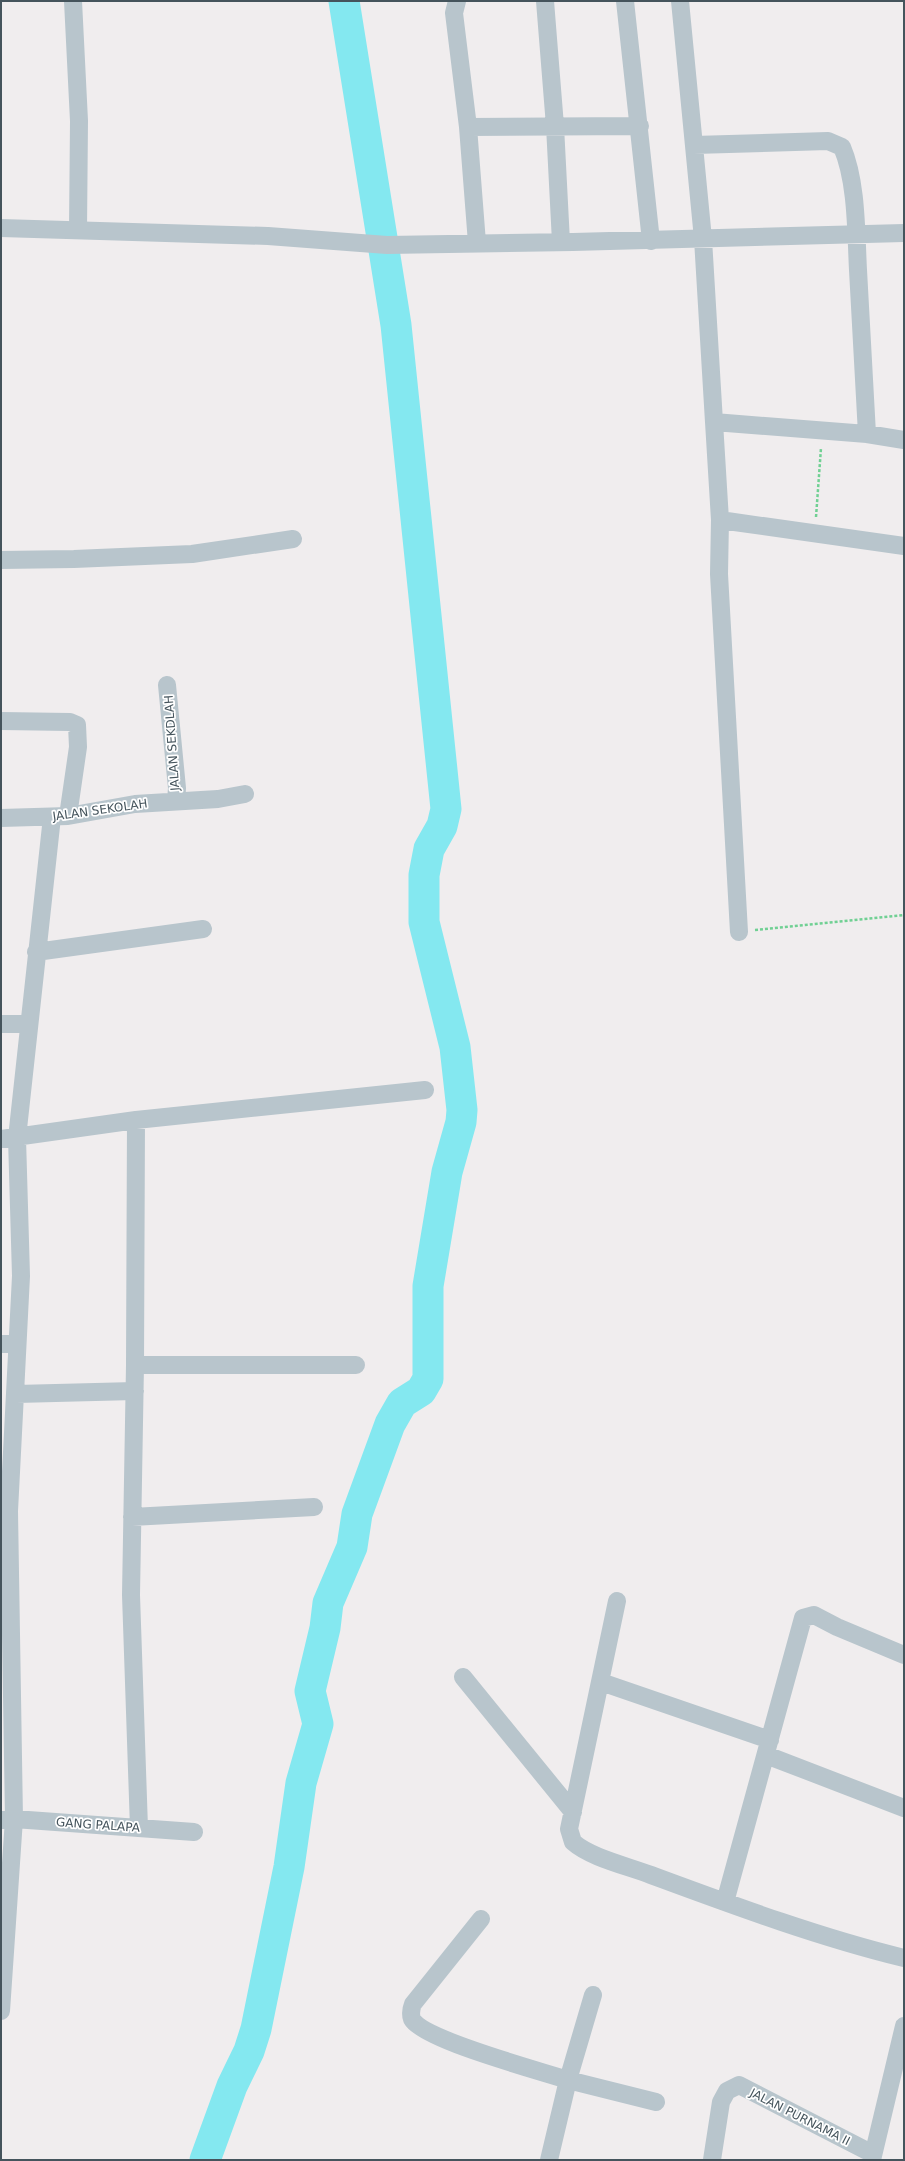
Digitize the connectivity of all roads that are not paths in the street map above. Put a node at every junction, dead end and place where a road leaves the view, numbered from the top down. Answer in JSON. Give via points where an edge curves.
{"nodes":[{"id":1,"x":73,"y":1,"type":"edge"},
{"id":2,"x":457,"y":1,"type":"edge"},
{"id":3,"x":544,"y":1,"type":"edge"},
{"id":4,"x":625,"y":1,"type":"edge"},
{"id":5,"x":680,"y":1,"type":"edge"},
{"id":6,"x":555,"y":126,"type":"junction"},
{"id":7,"x":640,"y":126,"type":"junction"},
{"id":8,"x":468,"y":127,"type":"junction"},
{"id":9,"x":694,"y":145,"type":"junction"},
{"id":10,"x":1,"y":228,"type":"edge"},
{"id":11,"x":78,"y":230,"type":"junction"},
{"id":12,"x":904,"y":234,"type":"edge"},
{"id":13,"x":857,"y":236,"type":"junction"},
{"id":14,"x":703,"y":239,"type":"junction"},
{"id":15,"x":651,"y":241,"type":"junction"},
{"id":16,"x":561,"y":242,"type":"junction"},
{"id":17,"x":477,"y":243,"type":"junction"},
{"id":18,"x":714,"y":422,"type":"junction"},
{"id":19,"x":867,"y":434,"type":"junction"},
{"id":20,"x":904,"y":440,"type":"edge"},
{"id":21,"x":720,"y":520,"type":"junction"},
{"id":22,"x":293,"y":539,"type":"dead end"},
{"id":23,"x":904,"y":546,"type":"edge"},
{"id":24,"x":1,"y":560,"type":"edge"},
{"id":25,"x":168,"y":685,"type":"dead end"},
{"id":26,"x":1,"y":721,"type":"edge"},
{"id":27,"x":245,"y":794,"type":"dead end"},
{"id":28,"x":176,"y":801,"type":"junction"},
{"id":29,"x":60,"y":817,"type":"junction"},
{"id":30,"x":1,"y":818,"type":"edge"},
{"id":31,"x":203,"y":929,"type":"dead end"},
{"id":32,"x":738,"y":932,"type":"road end"},
{"id":33,"x":36,"y":952,"type":"junction"},
{"id":34,"x":1,"y":1024,"type":"edge"},
{"id":35,"x":28,"y":1024,"type":"junction"},
{"id":36,"x":425,"y":1090,"type":"dead end"},
{"id":37,"x":136,"y":1120,"type":"junction"},
{"id":38,"x":9,"y":1138,"type":"edge"},
{"id":39,"x":9,"y":1344,"type":"edge"},
{"id":40,"x":135,"y":1365,"type":"junction"},
{"id":41,"x":356,"y":1365,"type":"dead end"},
{"id":42,"x":135,"y":1391,"type":"junction"},
{"id":43,"x":16,"y":1394,"type":"junction"},
{"id":44,"x":314,"y":1508,"type":"dead end"},
{"id":45,"x":5,"y":1511,"type":"edge"},
{"id":46,"x":132,"y":1517,"type":"junction"},
{"id":47,"x":617,"y":1601,"type":"dead end"},
{"id":48,"x":904,"y":1655,"type":"edge"},
{"id":49,"x":463,"y":1677,"type":"dead end"},
{"id":50,"x":601,"y":1682,"type":"junction"},
{"id":51,"x":768,"y":1748,"type":"junction"},
{"id":52,"x":904,"y":1808,"type":"edge"},
{"id":53,"x":573,"y":1812,"type":"junction"},
{"id":54,"x":7,"y":1820,"type":"edge"},
{"id":55,"x":139,"y":1828,"type":"junction"},
{"id":56,"x":194,"y":1832,"type":"dead end"},
{"id":57,"x":726,"y":1902,"type":"junction"},
{"id":58,"x":481,"y":1919,"type":"dead end"},
{"id":59,"x":904,"y":1958,"type":"edge"},
{"id":60,"x":593,"y":1995,"type":"dead end"},
{"id":61,"x":1,"y":2011,"type":"edge"},
{"id":62,"x":904,"y":2026,"type":"edge"},
{"id":63,"x":568,"y":2080,"type":"junction"},
{"id":64,"x":656,"y":2102,"type":"dead end"},
{"id":65,"x":872,"y":2157,"type":"edge"},
{"id":66,"x":549,"y":2160,"type":"edge"},
{"id":67,"x":712,"y":2160,"type":"edge"}],
"edges":[{"from":1,"to":11,"type":"street","via":[[79,121]]},
{"from":2,"to":8,"type":"street","via":[[454,13]]},
{"from":3,"to":6,"type":"street"},
{"from":4,"to":7,"type":"street"},
{"from":5,"to":9,"type":"street"},
{"from":6,"to":7,"type":"street"},
{"from":6,"to":8,"type":"street"},
{"from":6,"to":16,"type":"street"},
{"from":7,"to":15,"type":"street"},
{"from":8,"to":17,"type":"street"},
{"from":9,"to":13,"type":"street","via":[[828,140],[837,144],[842,147],[846,156]]},
{"from":9,"to":14,"type":"street"},
{"from":10,"to":11,"type":"street"},
{"from":11,"to":17,"type":"street","via":[[268,236],[366,243]]},
{"from":12,"to":13,"type":"street"},
{"from":13,"to":14,"type":"street"},
{"from":13,"to":19,"type":"street"},
{"from":14,"to":15,"type":"street"},
{"from":14,"to":18,"type":"street"},
{"from":15,"to":16,"type":"street"},
{"from":16,"to":17,"type":"street"},
{"from":18,"to":19,"type":"street"},
{"from":18,"to":21,"type":"street"},
{"from":19,"to":20,"type":"street"},
{"from":21,"to":23,"type":"street"},
{"from":21,"to":32,"type":"street","via":[[719,574]]},
{"from":22,"to":24,"type":"street","via":[[192,554],[74,560]]},
{"from":25,"to":28,"type":"street","name":"JALAN SEKDLAH"},
{"from":26,"to":29,"type":"street","via":[[70,722],[77,725],[78,746]]},
{"from":27,"to":28,"type":"street","name":"JALAN SEKOLAH","via":[[218,799]]},
{"from":28,"to":29,"type":"street","name":"JALAN SEKOLAH","via":[[135,804]]},
{"from":29,"to":30,"type":"street","name":"JALAN SEKOLAH"},
{"from":29,"to":33,"type":"street"},
{"from":31,"to":33,"type":"street"},
{"from":33,"to":35,"type":"street"},
{"from":34,"to":35,"type":"street"},
{"from":35,"to":38,"type":"street"},
{"from":36,"to":37,"type":"street"},
{"from":37,"to":38,"type":"street"},
{"from":37,"to":40,"type":"street"},
{"from":38,"to":39,"type":"street","via":[[21,1276]]},
{"from":39,"to":43,"type":"street"},
{"from":40,"to":41,"type":"street"},
{"from":40,"to":42,"type":"street"},
{"from":42,"to":43,"type":"street"},
{"from":42,"to":46,"type":"street"},
{"from":43,"to":45,"type":"street"},
{"from":44,"to":46,"type":"street"},
{"from":45,"to":54,"type":"street"},
{"from":46,"to":55,"type":"street","via":[[131,1595]]},
{"from":47,"to":50,"type":"street"},
{"from":48,"to":51,"type":"street","via":[[814,1615],[806,1616],[801,1621]]},
{"from":49,"to":53,"type":"street"},
{"from":50,"to":51,"type":"street"},
{"from":50,"to":53,"type":"street"},
{"from":51,"to":52,"type":"street"},
{"from":51,"to":57,"type":"street"},
{"from":53,"to":57,"type":"street","via":[[570,1834],[578,1846]]},
{"from":54,"to":55,"type":"street","name":"GANG PALAPA"},
{"from":54,"to":61,"type":"street"},
{"from":55,"to":56,"type":"street","name":"GANG PALAPA"},
{"from":57,"to":59,"type":"street","via":[[839,1942]]},
{"from":58,"to":63,"type":"street","via":[[413,2004],[413,2020],[435,2035]]},
{"from":60,"to":63,"type":"street"},
{"from":62,"to":65,"type":"street"},
{"from":63,"to":64,"type":"street"},
{"from":63,"to":66,"type":"street"},
{"from":65,"to":67,"type":"street","name":"JALAN PURNAMA II","via":[[739,2086],[727,2091],[721,2102]]}]}
